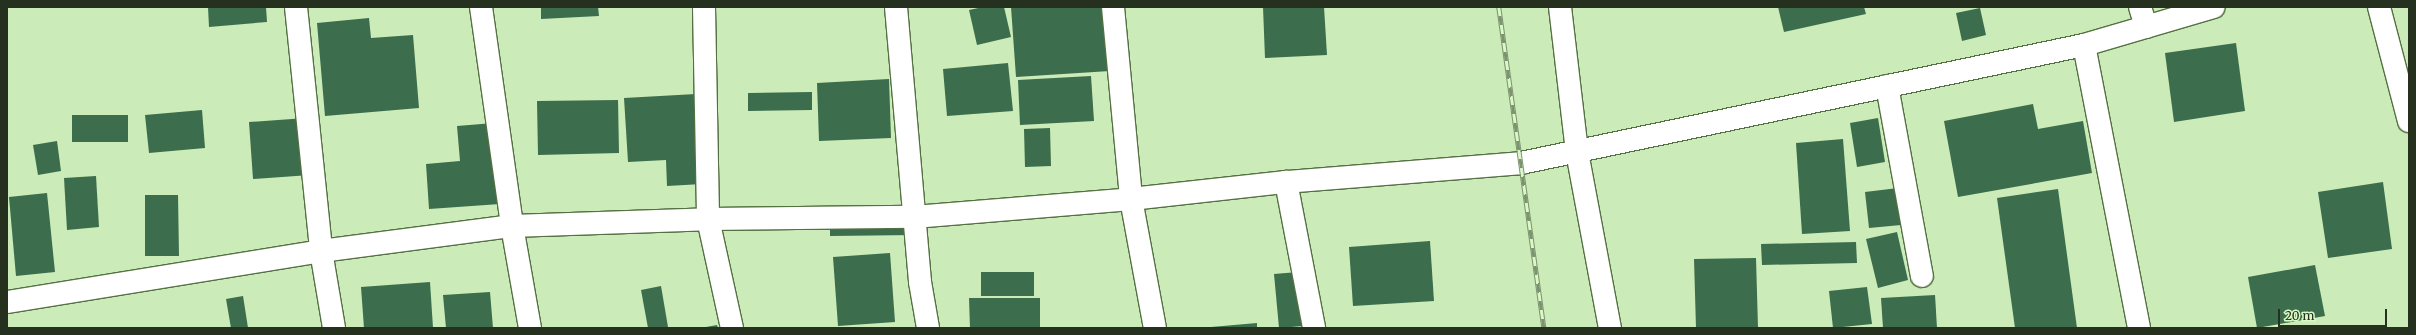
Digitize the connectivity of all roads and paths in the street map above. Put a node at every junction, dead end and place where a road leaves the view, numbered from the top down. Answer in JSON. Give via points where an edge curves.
{"nodes":[{"id":1,"x":296,"y":7,"type":"edge"},
{"id":2,"x":481,"y":7,"type":"edge"},
{"id":3,"x":704,"y":7,"type":"edge"},
{"id":4,"x":896,"y":7,"type":"edge"},
{"id":5,"x":1113,"y":7,"type":"edge"},
{"id":6,"x":1560,"y":7,"type":"edge"},
{"id":7,"x":2214,"y":7,"type":"edge"},
{"id":8,"x":2379,"y":7,"type":"edge"},
{"id":9,"x":2143,"y":17,"type":"edge"},
{"id":10,"x":2084,"y":45,"type":"junction"},
{"id":11,"x":1887,"y":86,"type":"junction"},
{"id":12,"x":2409,"y":121,"type":"edge"},
{"id":13,"x":1577,"y":152,"type":"junction"},
{"id":14,"x":1286,"y":182,"type":"junction"},
{"id":15,"x":1131,"y":199,"type":"junction"},
{"id":16,"x":914,"y":217,"type":"junction"},
{"id":17,"x":708,"y":219,"type":"junction"},
{"id":18,"x":512,"y":226,"type":"junction"},
{"id":19,"x":321,"y":251,"type":"junction"},
{"id":20,"x":1922,"y":276,"type":"dead end"},
{"id":21,"x":7,"y":302,"type":"edge"},
{"id":22,"x":334,"y":328,"type":"edge"},
{"id":23,"x":530,"y":328,"type":"edge"},
{"id":24,"x":732,"y":328,"type":"edge"},
{"id":25,"x":928,"y":328,"type":"edge"},
{"id":26,"x":1154,"y":328,"type":"edge"},
{"id":27,"x":1314,"y":328,"type":"edge"},
{"id":28,"x":1610,"y":328,"type":"edge"},
{"id":29,"x":2139,"y":328,"type":"edge"}],
"edges":[{"from":1,"to":19,"type":"street"},
{"from":2,"to":18,"type":"street"},
{"from":3,"to":17,"type":"street"},
{"from":4,"to":16,"type":"street"},
{"from":5,"to":15,"type":"street"},
{"from":6,"to":13,"type":"street"},
{"from":7,"to":9,"type":"street"},
{"from":8,"to":12,"type":"street"},
{"from":9,"to":10,"type":"street"},
{"from":10,"to":11,"type":"street"},
{"from":10,"to":29,"type":"street"},
{"from":11,"to":13,"type":"street"},
{"from":11,"to":20,"type":"street"},
{"from":13,"to":14,"type":"street","via":[[1521,163]]},
{"from":13,"to":28,"type":"street"},
{"from":14,"to":15,"type":"street"},
{"from":14,"to":27,"type":"street"},
{"from":15,"to":16,"type":"street"},
{"from":15,"to":26,"type":"street"},
{"from":16,"to":17,"type":"street"},
{"from":16,"to":25,"type":"street","via":[[920,282]]},
{"from":17,"to":18,"type":"street"},
{"from":17,"to":24,"type":"street"},
{"from":18,"to":19,"type":"street"},
{"from":18,"to":23,"type":"street"},
{"from":19,"to":21,"type":"street"},
{"from":19,"to":22,"type":"street"}]}
